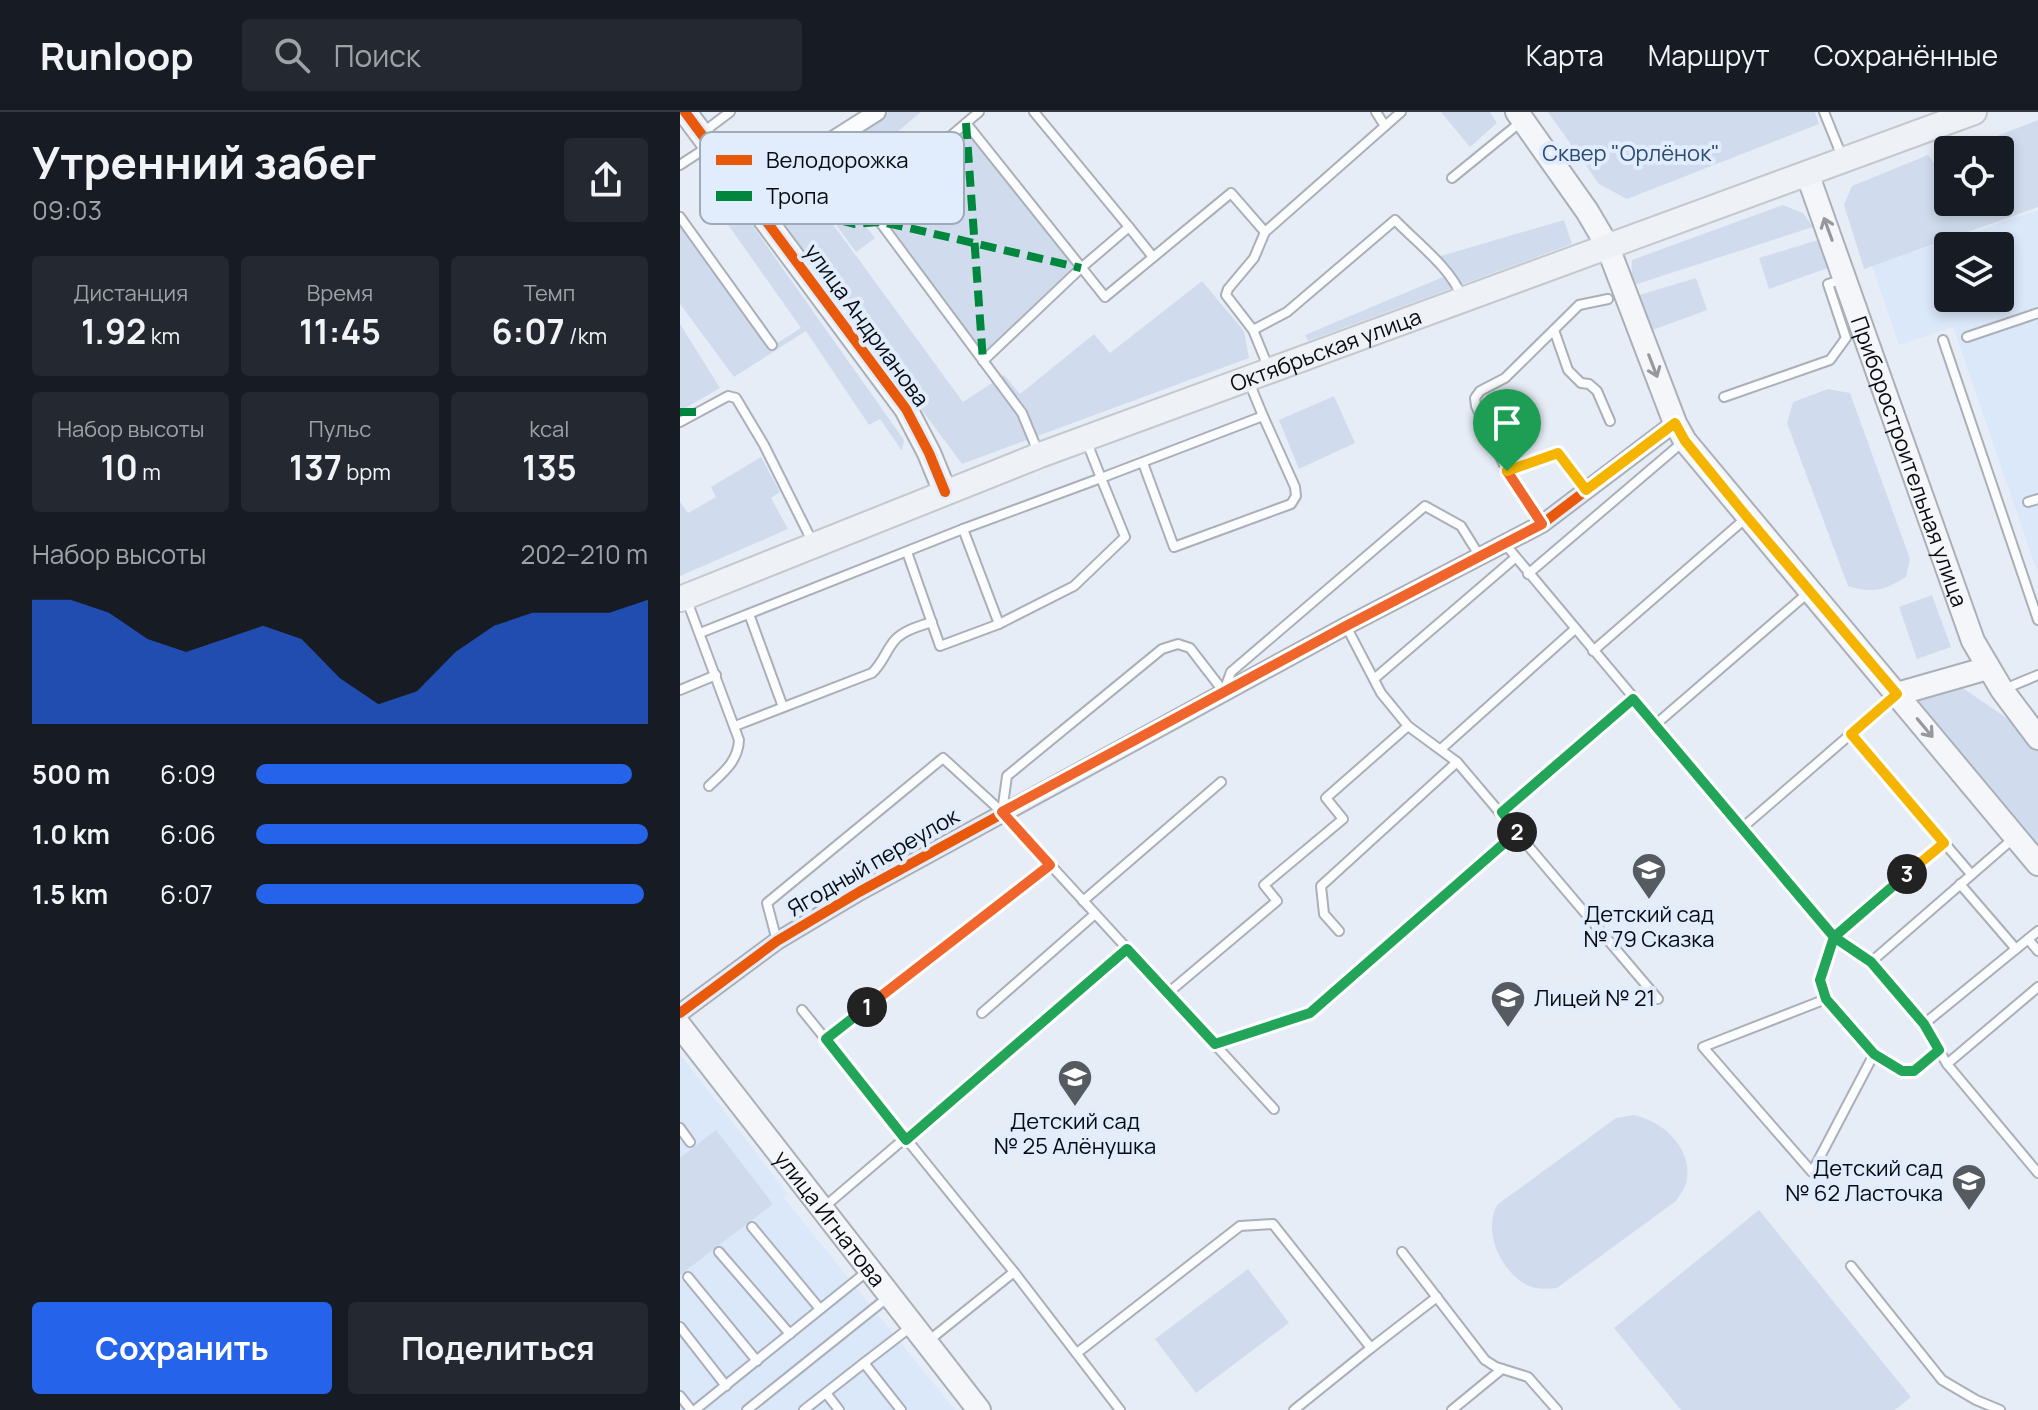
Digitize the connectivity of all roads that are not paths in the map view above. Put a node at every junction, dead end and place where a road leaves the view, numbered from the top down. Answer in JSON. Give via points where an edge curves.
{"nodes":[{"id":1,"x":685,"y":112,"type":"edge"},
{"id":2,"x":730,"y":112,"type":"edge"},
{"id":3,"x":877,"y":112,"type":"edge"},
{"id":4,"x":979,"y":112,"type":"edge"},
{"id":5,"x":1034,"y":112,"type":"edge"},
{"id":6,"x":1376,"y":112,"type":"edge"},
{"id":7,"x":1401,"y":112,"type":"edge"},
{"id":8,"x":1824,"y":112,"type":"edge"},
{"id":9,"x":1974,"y":112,"type":"edge"},
{"id":10,"x":1520,"y":116,"type":"edge"},
{"id":11,"x":966,"y":123,"type":"junction"},
{"id":12,"x":1385,"y":126,"type":"junction"},
{"id":13,"x":700,"y":132,"type":"edge"},
{"id":14,"x":711,"y":132,"type":"edge"},
{"id":15,"x":845,"y":132,"type":"edge"},
{"id":16,"x":955,"y":132,"type":"edge"},
{"id":17,"x":700,"y":144,"type":"edge"},
{"id":18,"x":1843,"y":160,"type":"junction"},
{"id":19,"x":680,"y":165,"type":"edge"},
{"id":20,"x":1807,"y":173,"type":"junction"},
{"id":21,"x":1452,"y":178,"type":"dead end"},
{"id":22,"x":681,"y":220,"type":"edge"},
{"id":23,"x":768,"y":224,"type":"edge"},
{"id":24,"x":881,"y":224,"type":"edge"},
{"id":25,"x":1129,"y":227,"type":"junction"},
{"id":26,"x":1265,"y":232,"type":"junction"},
{"id":27,"x":1607,"y":245,"type":"junction"},
{"id":28,"x":1153,"y":257,"type":"junction"},
{"id":29,"x":1081,"y":268,"type":"junction"},
{"id":30,"x":1845,"y":278,"type":"junction"},
{"id":31,"x":1462,"y":298,"type":"junction"},
{"id":32,"x":1608,"y":299,"type":"dead end"},
{"id":33,"x":2038,"y":313,"type":"edge"},
{"id":34,"x":1253,"y":330,"type":"junction"},
{"id":35,"x":1554,"y":330,"type":"junction"},
{"id":36,"x":1967,"y":337,"type":"dead end"},
{"id":37,"x":1943,"y":340,"type":"dead end"},
{"id":38,"x":772,"y":345,"type":"dead end"},
{"id":39,"x":983,"y":361,"type":"junction"},
{"id":40,"x":1258,"y":374,"type":"junction"},
{"id":41,"x":1724,"y":397,"type":"dead end"},
{"id":42,"x":1263,"y":416,"type":"junction"},
{"id":43,"x":1610,"y":421,"type":"dead end"},
{"id":44,"x":680,"y":422,"type":"edge"},
{"id":45,"x":1680,"y":432,"type":"junction"},
{"id":46,"x":1085,"y":438,"type":"junction"},
{"id":47,"x":1040,"y":455,"type":"junction"},
{"id":48,"x":1143,"y":463,"type":"junction"},
{"id":49,"x":1507,"y":471,"type":"junction"},
{"id":50,"x":1101,"y":478,"type":"junction"},
{"id":51,"x":1586,"y":490,"type":"junction"},
{"id":52,"x":945,"y":492,"type":"junction"},
{"id":53,"x":2038,"y":499,"type":"edge"},
{"id":54,"x":2028,"y":502,"type":"dead end"},
{"id":55,"x":1747,"y":517,"type":"junction"},
{"id":56,"x":1542,"y":524,"type":"junction"},
{"id":57,"x":963,"y":529,"type":"junction"},
{"id":58,"x":1504,"y":543,"type":"junction"},
{"id":59,"x":814,"y":545,"type":"junction"},
{"id":60,"x":907,"y":552,"type":"junction"},
{"id":61,"x":1479,"y":555,"type":"junction"},
{"id":62,"x":1515,"y":558,"type":"junction"},
{"id":63,"x":1528,"y":574,"type":"junction"},
{"id":64,"x":1810,"y":592,"type":"junction"},
{"id":65,"x":683,"y":598,"type":"edge"},
{"id":66,"x":749,"y":614,"type":"junction"},
{"id":67,"x":2038,"y":620,"type":"edge"},
{"id":68,"x":932,"y":622,"type":"junction"},
{"id":69,"x":999,"y":624,"type":"junction"},
{"id":70,"x":1346,"y":626,"type":"junction"},
{"id":71,"x":1575,"y":629,"type":"junction"},
{"id":72,"x":700,"y":633,"type":"junction"},
{"id":73,"x":1593,"y":651,"type":"junction"},
{"id":74,"x":1988,"y":668,"type":"junction"},
{"id":75,"x":716,"y":675,"type":"junction"},
{"id":76,"x":2038,"y":675,"type":"edge"},
{"id":77,"x":1374,"y":679,"type":"junction"},
{"id":78,"x":680,"y":690,"type":"edge"},
{"id":79,"x":2002,"y":690,"type":"junction"},
{"id":80,"x":1224,"y":692,"type":"junction"},
{"id":81,"x":1897,"y":694,"type":"junction"},
{"id":82,"x":1633,"y":699,"type":"junction"},
{"id":83,"x":783,"y":707,"type":"junction"},
{"id":84,"x":1655,"y":725,"type":"junction"},
{"id":85,"x":735,"y":726,"type":"junction"},
{"id":86,"x":1408,"y":726,"type":"junction"},
{"id":87,"x":1851,"y":734,"type":"junction"},
{"id":88,"x":2038,"y":738,"type":"edge"},
{"id":89,"x":1441,"y":749,"type":"junction"},
{"id":90,"x":1457,"y":762,"type":"junction"},
{"id":91,"x":1221,"y":782,"type":"dead end"},
{"id":92,"x":709,"y":786,"type":"dead end"},
{"id":93,"x":1002,"y":812,"type":"junction"},
{"id":94,"x":1502,"y":812,"type":"junction"},
{"id":95,"x":1742,"y":828,"type":"junction"},
{"id":96,"x":1518,"y":831,"type":"junction"},
{"id":97,"x":2015,"y":836,"type":"junction"},
{"id":98,"x":1944,"y":843,"type":"junction"},
{"id":99,"x":2038,"y":864,"type":"edge"},
{"id":100,"x":1050,"y":865,"type":"junction"},
{"id":101,"x":1971,"y":874,"type":"junction"},
{"id":102,"x":1960,"y":884,"type":"junction"},
{"id":103,"x":1083,"y":901,"type":"junction"},
{"id":104,"x":1095,"y":914,"type":"junction"},
{"id":105,"x":1339,"y":931,"type":"dead end"},
{"id":106,"x":2038,"y":931,"type":"edge"},
{"id":107,"x":1834,"y":937,"type":"junction"},
{"id":108,"x":2028,"y":939,"type":"junction"},
{"id":109,"x":777,"y":941,"type":"junction"},
{"id":110,"x":1127,"y":949,"type":"junction"},
{"id":111,"x":2016,"y":949,"type":"junction"},
{"id":112,"x":2038,"y":951,"type":"edge"},
{"id":113,"x":1871,"y":962,"type":"junction"},
{"id":114,"x":2038,"y":987,"type":"edge"},
{"id":115,"x":1168,"y":993,"type":"junction"},
{"id":116,"x":1658,"y":999,"type":"dead end"},
{"id":117,"x":1826,"y":999,"type":"junction"},
{"id":118,"x":802,"y":1010,"type":"dead end"},
{"id":119,"x":680,"y":1013,"type":"edge"},
{"id":120,"x":982,"y":1013,"type":"dead end"},
{"id":121,"x":1924,"y":1024,"type":"junction"},
{"id":122,"x":680,"y":1026,"type":"edge"},
{"id":123,"x":826,"y":1039,"type":"junction"},
{"id":124,"x":1215,"y":1044,"type":"junction"},
{"id":125,"x":1939,"y":1050,"type":"junction"},
{"id":126,"x":1874,"y":1054,"type":"junction"},
{"id":127,"x":1947,"y":1064,"type":"junction"},
{"id":128,"x":1274,"y":1109,"type":"dead end"},
{"id":129,"x":680,"y":1128,"type":"edge"},
{"id":130,"x":906,"y":1140,"type":"junction"},
{"id":131,"x":690,"y":1142,"type":"dead end"},
{"id":132,"x":2036,"y":1167,"type":"edge"},
{"id":133,"x":823,"y":1209,"type":"junction"},
{"id":134,"x":752,"y":1227,"type":"dead end"},
{"id":135,"x":719,"y":1252,"type":"dead end"},
{"id":136,"x":1402,"y":1252,"type":"dead end"},
{"id":137,"x":1851,"y":1266,"type":"dead end"},
{"id":138,"x":869,"y":1269,"type":"junction"},
{"id":139,"x":1014,"y":1272,"type":"junction"},
{"id":140,"x":688,"y":1277,"type":"dead end"},
{"id":141,"x":890,"y":1296,"type":"junction"},
{"id":142,"x":1437,"y":1297,"type":"junction"},
{"id":143,"x":820,"y":1309,"type":"junction"},
{"id":144,"x":680,"y":1327,"type":"edge"},
{"id":145,"x":790,"y":1334,"type":"junction"},
{"id":146,"x":920,"y":1334,"type":"junction"},
{"id":147,"x":1371,"y":1348,"type":"junction"},
{"id":148,"x":1077,"y":1353,"type":"junction"},
{"id":149,"x":757,"y":1361,"type":"junction"},
{"id":150,"x":864,"y":1363,"type":"junction"},
{"id":151,"x":1502,"y":1369,"type":"junction"},
{"id":152,"x":726,"y":1386,"type":"junction"},
{"id":153,"x":826,"y":1393,"type":"junction"},
{"id":154,"x":680,"y":1396,"type":"edge"},
{"id":155,"x":693,"y":1410,"type":"edge"},
{"id":156,"x":747,"y":1410,"type":"edge"},
{"id":157,"x":804,"y":1410,"type":"edge"},
{"id":158,"x":839,"y":1410,"type":"edge"},
{"id":159,"x":901,"y":1410,"type":"edge"},
{"id":160,"x":979,"y":1410,"type":"edge"},
{"id":161,"x":1120,"y":1410,"type":"edge"},
{"id":162,"x":1294,"y":1410,"type":"edge"},
{"id":163,"x":1452,"y":1410,"type":"edge"},
{"id":164,"x":1557,"y":1410,"type":"edge"},
{"id":165,"x":2000,"y":1410,"type":"edge"}],
"edges":[{"from":1,"to":13,"type":"main road","name":"улица Андрианова"},
{"from":2,"to":14,"type":"lane"},
{"from":3,"to":15,"type":"street"},
{"from":4,"to":11,"type":"lane"},
{"from":5,"to":25,"type":"lane"},
{"from":6,"to":12,"type":"lane"},
{"from":7,"to":12,"type":"lane"},
{"from":8,"to":18,"type":"lane"},
{"from":9,"to":18,"type":"main road","name":"Октябрьская улица"},
{"from":10,"to":21,"type":"lane"},
{"from":10,"to":27,"type":"main road"},
{"from":11,"to":16,"type":"lane"},
{"from":11,"to":29,"type":"lane"},
{"from":12,"to":26,"type":"lane"},
{"from":17,"to":19,"type":"lane"},
{"from":18,"to":20,"type":"main road","name":"Октябрьская улица"},
{"from":20,"to":27,"type":"main road","name":"Октябрьская улица"},
{"from":30,"to":20,"type":"main road","name":"Приборостроительная улица","one_way":true},
{"from":22,"to":38,"type":"lane"},
{"from":23,"to":52,"type":"main road","name":"улица Андрианова","via":[[906,409]]},
{"from":24,"to":39,"type":"lane"},
{"from":25,"to":28,"type":"lane"},
{"from":25,"to":29,"type":"lane"},
{"from":26,"to":28,"type":"lane","via":[[1231,193]]},
{"from":26,"to":34,"type":"lane","via":[[1254,258],[1226,295]]},
{"from":27,"to":31,"type":"main road","name":"Октябрьская улица"},
{"from":27,"to":45,"type":"main road","one_way":true},
{"from":28,"to":29,"type":"lane","via":[[1105,297]]},
{"from":29,"to":39,"type":"lane"},
{"from":30,"to":41,"type":"lane","via":[[1828,284],[1846,338],[1830,360]]},
{"from":30,"to":74,"type":"main road","name":"Приборостроительная улица","via":[[1973,641]]},
{"from":31,"to":34,"type":"lane","via":[[1448,273],[1395,220],[1287,312]]},
{"from":31,"to":40,"type":"main road","name":"Октябрьская улица"},
{"from":32,"to":35,"type":"lane","via":[[1579,305]]},
{"from":33,"to":36,"type":"lane"},
{"from":34,"to":40,"type":"lane"},
{"from":35,"to":43,"type":"lane","via":[[1568,370],[1597,391]]},
{"from":35,"to":49,"type":"lane","via":[[1505,378],[1475,398]]},
{"from":37,"to":67,"type":"lane"},
{"from":39,"to":47,"type":"lane","via":[[1022,413]]},
{"from":40,"to":42,"type":"lane"},
{"from":40,"to":46,"type":"main road","name":"Октябрьская улица"},
{"from":42,"to":48,"type":"lane"},
{"from":42,"to":48,"type":"lane","via":[[1295,487],[1291,504],[1174,547]]},
{"from":44,"to":59,"type":"lane","via":[[728,396],[736,398]]},
{"from":45,"to":51,"type":"street","name":"Ягодный переулок"},
{"from":45,"to":55,"type":"main road"},
{"from":45,"to":63,"type":"lane"},
{"from":46,"to":47,"type":"main road","name":"Октябрьская улица"},
{"from":46,"to":50,"type":"lane"},
{"from":47,"to":52,"type":"main road","name":"Октябрьская улица"},
{"from":48,"to":50,"type":"lane"},
{"from":49,"to":51,"type":"lane","via":[[1558,453]]},
{"from":49,"to":56,"type":"lane"},
{"from":50,"to":57,"type":"lane"},
{"from":50,"to":69,"type":"lane","via":[[1125,537],[1074,586]]},
{"from":51,"to":56,"type":"street","name":"Ягодный переулок"},
{"from":52,"to":59,"type":"main road","name":"Октябрьская улица"},
{"from":53,"to":54,"type":"lane"},
{"from":55,"to":64,"type":"main road"},
{"from":55,"to":73,"type":"lane"},
{"from":56,"to":58,"type":"street","name":"Ягодный переулок"},
{"from":57,"to":60,"type":"lane"},
{"from":57,"to":69,"type":"lane"},
{"from":58,"to":61,"type":"street","name":"Ягодный переулок"},
{"from":58,"to":62,"type":"lane"},
{"from":59,"to":65,"type":"main road","name":"Октябрьская улица"},
{"from":60,"to":66,"type":"lane"},
{"from":60,"to":68,"type":"lane"},
{"from":61,"to":70,"type":"street","name":"Ягодный переулок"},
{"from":61,"to":80,"type":"lane","via":[[1461,526],[1425,506],[1231,672]]},
{"from":62,"to":63,"type":"lane"},
{"from":62,"to":77,"type":"lane"},
{"from":63,"to":71,"type":"lane"},
{"from":64,"to":81,"type":"main road"},
{"from":64,"to":84,"type":"lane"},
{"from":65,"to":72,"type":"lane"},
{"from":66,"to":72,"type":"lane"},
{"from":66,"to":83,"type":"lane"},
{"from":68,"to":69,"type":"lane","via":[[940,646]]},
{"from":68,"to":83,"type":"lane","via":[[895,640],[872,673]]},
{"from":70,"to":77,"type":"lane"},
{"from":70,"to":80,"type":"street","name":"Ягодный переулок"},
{"from":71,"to":73,"type":"lane"},
{"from":71,"to":89,"type":"lane"},
{"from":72,"to":75,"type":"lane"},
{"from":73,"to":82,"type":"lane"},
{"from":74,"to":79,"type":"main road","name":"Приборостроительная улица"},
{"from":74,"to":81,"type":"main road"},
{"from":75,"to":78,"type":"lane"},
{"from":75,"to":85,"type":"lane"},
{"from":76,"to":79,"type":"lane"},
{"from":77,"to":86,"type":"lane"},
{"from":79,"to":88,"type":"main road","name":"Приборостроительная улица"},
{"from":80,"to":93,"type":"street","name":"Ягодный переулок"},
{"from":80,"to":93,"type":"lane","via":[[1190,648],[1178,644],[1162,649],[1007,776]]},
{"from":81,"to":87,"type":"lane"},
{"from":81,"to":97,"type":"main road","one_way":true},
{"from":82,"to":84,"type":"lane"},
{"from":82,"to":94,"type":"lane"},
{"from":83,"to":85,"type":"lane"},
{"from":84,"to":95,"type":"lane"},
{"from":85,"to":92,"type":"lane","via":[[738,751]]},
{"from":86,"to":89,"type":"lane"},
{"from":86,"to":115,"type":"lane","via":[[1326,798],[1343,819],[1264,885],[1277,901]]},
{"from":87,"to":95,"type":"lane"},
{"from":87,"to":98,"type":"lane"},
{"from":89,"to":90,"type":"lane"},
{"from":90,"to":94,"type":"lane"},
{"from":90,"to":105,"type":"lane","via":[[1321,886],[1324,914]]},
{"from":91,"to":103,"type":"lane"},
{"from":93,"to":100,"type":"lane"},
{"from":93,"to":109,"type":"street","name":"Ягодный переулок"},
{"from":93,"to":109,"type":"lane","via":[[943,758],[767,903]]},
{"from":94,"to":96,"type":"lane"},
{"from":95,"to":107,"type":"lane"},
{"from":96,"to":116,"type":"lane"},
{"from":96,"to":124,"type":"lane","via":[[1310,1013]]},
{"from":97,"to":99,"type":"main road"},
{"from":97,"to":101,"type":"lane"},
{"from":98,"to":101,"type":"lane"},
{"from":98,"to":107,"type":"lane"},
{"from":100,"to":103,"type":"lane"},
{"from":100,"to":123,"type":"lane"},
{"from":101,"to":102,"type":"lane"},
{"from":102,"to":111,"type":"lane"},
{"from":102,"to":113,"type":"lane"},
{"from":103,"to":104,"type":"lane"},
{"from":104,"to":110,"type":"lane"},
{"from":104,"to":120,"type":"lane"},
{"from":106,"to":108,"type":"lane"},
{"from":107,"to":113,"type":"lane"},
{"from":107,"to":117,"type":"lane","via":[[1820,980]]},
{"from":108,"to":111,"type":"lane"},
{"from":108,"to":112,"type":"lane"},
{"from":109,"to":119,"type":"street","name":"Ягодный переулок"},
{"from":110,"to":115,"type":"lane"},
{"from":110,"to":130,"type":"lane"},
{"from":111,"to":121,"type":"lane"},
{"from":113,"to":121,"type":"lane"},
{"from":114,"to":127,"type":"lane"},
{"from":115,"to":124,"type":"lane"},
{"from":117,"to":126,"type":"lane"},
{"from":117,"to":126,"type":"lane","via":[[1703,1047],[1812,1172]]},
{"from":118,"to":123,"type":"lane"},
{"from":121,"to":125,"type":"lane"},
{"from":122,"to":133,"type":"main road","name":"улица Игнатова"},
{"from":123,"to":130,"type":"lane"},
{"from":124,"to":128,"type":"lane"},
{"from":125,"to":126,"type":"lane","via":[[1914,1071],[1902,1071]]},
{"from":125,"to":127,"type":"lane"},
{"from":127,"to":132,"type":"lane"},
{"from":129,"to":131,"type":"lane"},
{"from":130,"to":133,"type":"lane"},
{"from":130,"to":139,"type":"lane"},
{"from":133,"to":138,"type":"main road","name":"улица Игнатова"},
{"from":134,"to":143,"type":"lane"},
{"from":135,"to":145,"type":"lane"},
{"from":136,"to":142,"type":"lane"},
{"from":137,"to":165,"type":"lane","via":[[1942,1380]]},
{"from":138,"to":141,"type":"main road","name":"улица Игнатова"},
{"from":138,"to":143,"type":"lane"},
{"from":139,"to":146,"type":"lane"},
{"from":139,"to":148,"type":"lane"},
{"from":140,"to":149,"type":"lane"},
{"from":141,"to":146,"type":"main road","name":"улица Игнатова"},
{"from":141,"to":156,"type":"lane"},
{"from":142,"to":147,"type":"lane"},
{"from":142,"to":151,"type":"lane","via":[[1485,1360]]},
{"from":143,"to":145,"type":"lane"},
{"from":144,"to":152,"type":"lane"},
{"from":145,"to":149,"type":"lane"},
{"from":146,"to":150,"type":"lane"},
{"from":146,"to":160,"type":"main road","name":"улица Игнатова"},
{"from":147,"to":148,"type":"lane","via":[[1273,1224],[1240,1226]]},
{"from":147,"to":162,"type":"lane"},
{"from":148,"to":161,"type":"lane"},
{"from":149,"to":152,"type":"lane"},
{"from":150,"to":153,"type":"lane"},
{"from":150,"to":159,"type":"lane"},
{"from":151,"to":163,"type":"lane"},
{"from":151,"to":164,"type":"lane","via":[[1528,1377]]},
{"from":152,"to":155,"type":"lane"},
{"from":153,"to":157,"type":"lane"},
{"from":153,"to":158,"type":"lane"},
{"from":154,"to":155,"type":"lane"}]}
